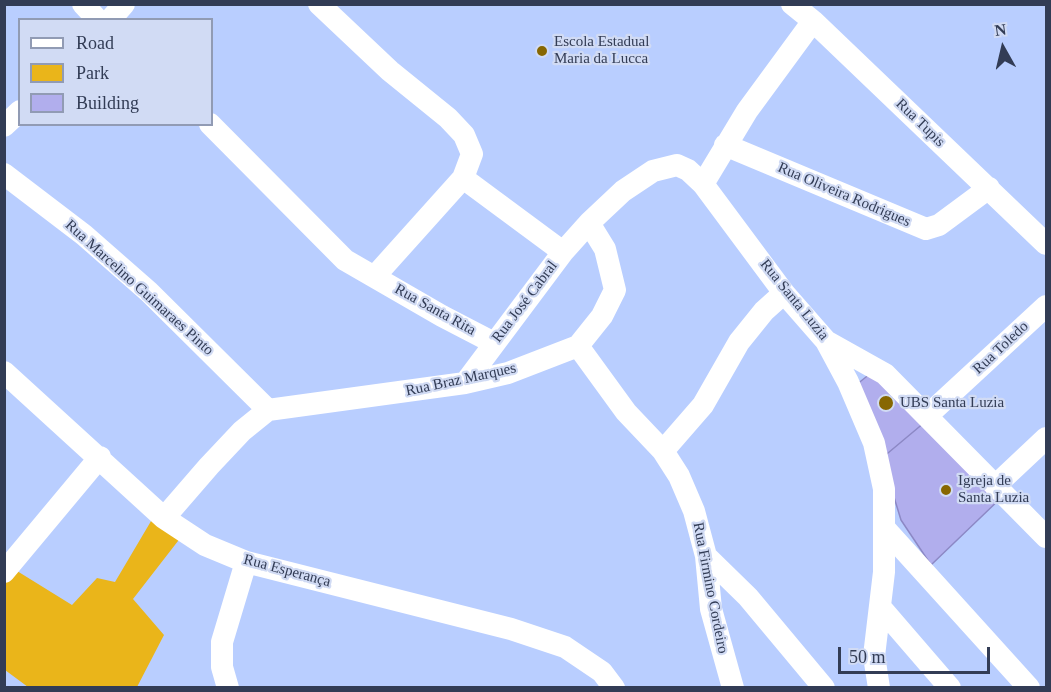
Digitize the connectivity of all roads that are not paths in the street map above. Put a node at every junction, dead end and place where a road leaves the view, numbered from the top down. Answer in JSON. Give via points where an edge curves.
{"nodes":[{"id":1,"x":83,"y":4,"type":"edge"},
{"id":2,"x":124,"y":4,"type":"edge"},
{"id":3,"x":319,"y":4,"type":"edge"},
{"id":4,"x":792,"y":4,"type":"edge"},
{"id":5,"x":96,"y":18,"type":"edge"},
{"id":6,"x":112,"y":18,"type":"edge"},
{"id":7,"x":813,"y":21,"type":"junction"},
{"id":8,"x":18,"y":113,"type":"edge"},
{"id":9,"x":4,"y":126,"type":"edge"},
{"id":10,"x":212,"y":126,"type":"edge"},
{"id":11,"x":725,"y":145,"type":"junction"},
{"id":12,"x":4,"y":174,"type":"edge"},
{"id":13,"x":695,"y":177,"type":"junction"},
{"id":14,"x":463,"y":178,"type":"junction"},
{"id":15,"x":989,"y":188,"type":"junction"},
{"id":16,"x":589,"y":223,"type":"junction"},
{"id":17,"x":1047,"y":244,"type":"edge"},
{"id":18,"x":563,"y":252,"type":"junction"},
{"id":19,"x":375,"y":276,"type":"junction"},
{"id":20,"x":784,"y":293,"type":"junction"},
{"id":21,"x":1047,"y":306,"type":"edge"},
{"id":22,"x":826,"y":341,"type":"junction"},
{"id":23,"x":494,"y":342,"type":"junction"},
{"id":24,"x":578,"y":346,"type":"junction"},
{"id":25,"x":4,"y":372,"type":"edge"},
{"id":26,"x":465,"y":383,"type":"junction"},
{"id":27,"x":268,"y":410,"type":"junction"},
{"id":28,"x":928,"y":416,"type":"junction"},
{"id":29,"x":1047,"y":438,"type":"edge"},
{"id":30,"x":663,"y":451,"type":"junction"},
{"id":31,"x":100,"y":457,"type":"junction"},
{"id":32,"x":995,"y":486,"type":"junction"},
{"id":33,"x":164,"y":518,"type":"junction"},
{"id":34,"x":886,"y":530,"type":"junction"},
{"id":35,"x":1047,"y":537,"type":"edge"},
{"id":36,"x":706,"y":556,"type":"junction"},
{"id":37,"x":246,"y":562,"type":"junction"},
{"id":38,"x":4,"y":572,"type":"edge"},
{"id":39,"x":881,"y":608,"type":"junction"},
{"id":40,"x":228,"y":687,"type":"edge"},
{"id":41,"x":614,"y":687,"type":"edge"},
{"id":42,"x":733,"y":687,"type":"edge"},
{"id":43,"x":824,"y":687,"type":"edge"},
{"id":44,"x":879,"y":687,"type":"edge"},
{"id":45,"x":950,"y":687,"type":"edge"},
{"id":46,"x":1029,"y":687,"type":"edge"}],
"edges":[{"from":1,"to":5,"type":"street"},
{"from":2,"to":6,"type":"street"},
{"from":3,"to":14,"type":"street","via":[[464,135],[472,154]]},
{"from":4,"to":7,"type":"street","name":"Rua Tupis"},
{"from":7,"to":11,"type":"street"},
{"from":7,"to":15,"type":"street","name":"Rua Tupis"},
{"from":8,"to":9,"type":"street"},
{"from":10,"to":19,"type":"street","name":"Rua Santa Rita","via":[[345,260]]},
{"from":11,"to":13,"type":"street"},
{"from":11,"to":15,"type":"street","name":"Rua Oliveira Rodrigues","via":[[926,229],[939,225]]},
{"from":12,"to":27,"type":"street","name":"Rua Marcelino Guimaraes Pinto","via":[[84,235],[149,292]]},
{"from":13,"to":16,"type":"street","via":[[677,165],[653,171],[623,191]]},
{"from":13,"to":20,"type":"street","name":"Rua Santa Luzia"},
{"from":14,"to":18,"type":"street"},
{"from":14,"to":19,"type":"street"},
{"from":15,"to":17,"type":"street","name":"Rua Tupis"},
{"from":16,"to":18,"type":"street","name":"Rua José Cabral"},
{"from":16,"to":24,"type":"street","via":[[605,249],[615,290],[602,316]]},
{"from":18,"to":23,"type":"street","name":"Rua José Cabral"},
{"from":19,"to":23,"type":"street","name":"Rua Santa Rita"},
{"from":20,"to":22,"type":"street","name":"Rua Santa Luzia"},
{"from":20,"to":30,"type":"street","via":[[739,342],[704,405]]},
{"from":21,"to":28,"type":"street","name":"Rua Toledo"},
{"from":22,"to":28,"type":"street","name":"Rua Santa Luzia","via":[[885,374]]},
{"from":22,"to":34,"type":"street","via":[[874,443],[884,489]]},
{"from":23,"to":26,"type":"street","name":"Rua José Cabral"},
{"from":24,"to":26,"type":"street","name":"Rua Braz Marques","via":[[508,373]]},
{"from":24,"to":30,"type":"street","name":"Rua Firmino Cordeiro","via":[[626,412]]},
{"from":25,"to":31,"type":"street","name":"Rua Esperança"},
{"from":26,"to":27,"type":"street","name":"Rua Braz Marques"},
{"from":27,"to":33,"type":"street","via":[[242,431]]},
{"from":28,"to":32,"type":"street","name":"Rua Santa Luzia"},
{"from":29,"to":32,"type":"street"},
{"from":30,"to":36,"type":"street","name":"Rua Firmino Cordeiro","via":[[694,512]]},
{"from":31,"to":33,"type":"street","name":"Rua Esperança"},
{"from":31,"to":38,"type":"street"},
{"from":32,"to":35,"type":"street","name":"Rua Santa Luzia"},
{"from":33,"to":37,"type":"street","name":"Rua Esperança","via":[[205,545]]},
{"from":34,"to":39,"type":"street"},
{"from":34,"to":46,"type":"street"},
{"from":36,"to":42,"type":"street","name":"Rua Firmino Cordeiro","via":[[711,609]]},
{"from":36,"to":43,"type":"street","via":[[748,597]]},
{"from":37,"to":40,"type":"street","via":[[222,642],[222,667]]},
{"from":37,"to":41,"type":"street","name":"Rua Esperança","via":[[511,629],[565,647],[602,672]]},
{"from":39,"to":44,"type":"street","via":[[874,657]]},
{"from":39,"to":45,"type":"street"}]}
